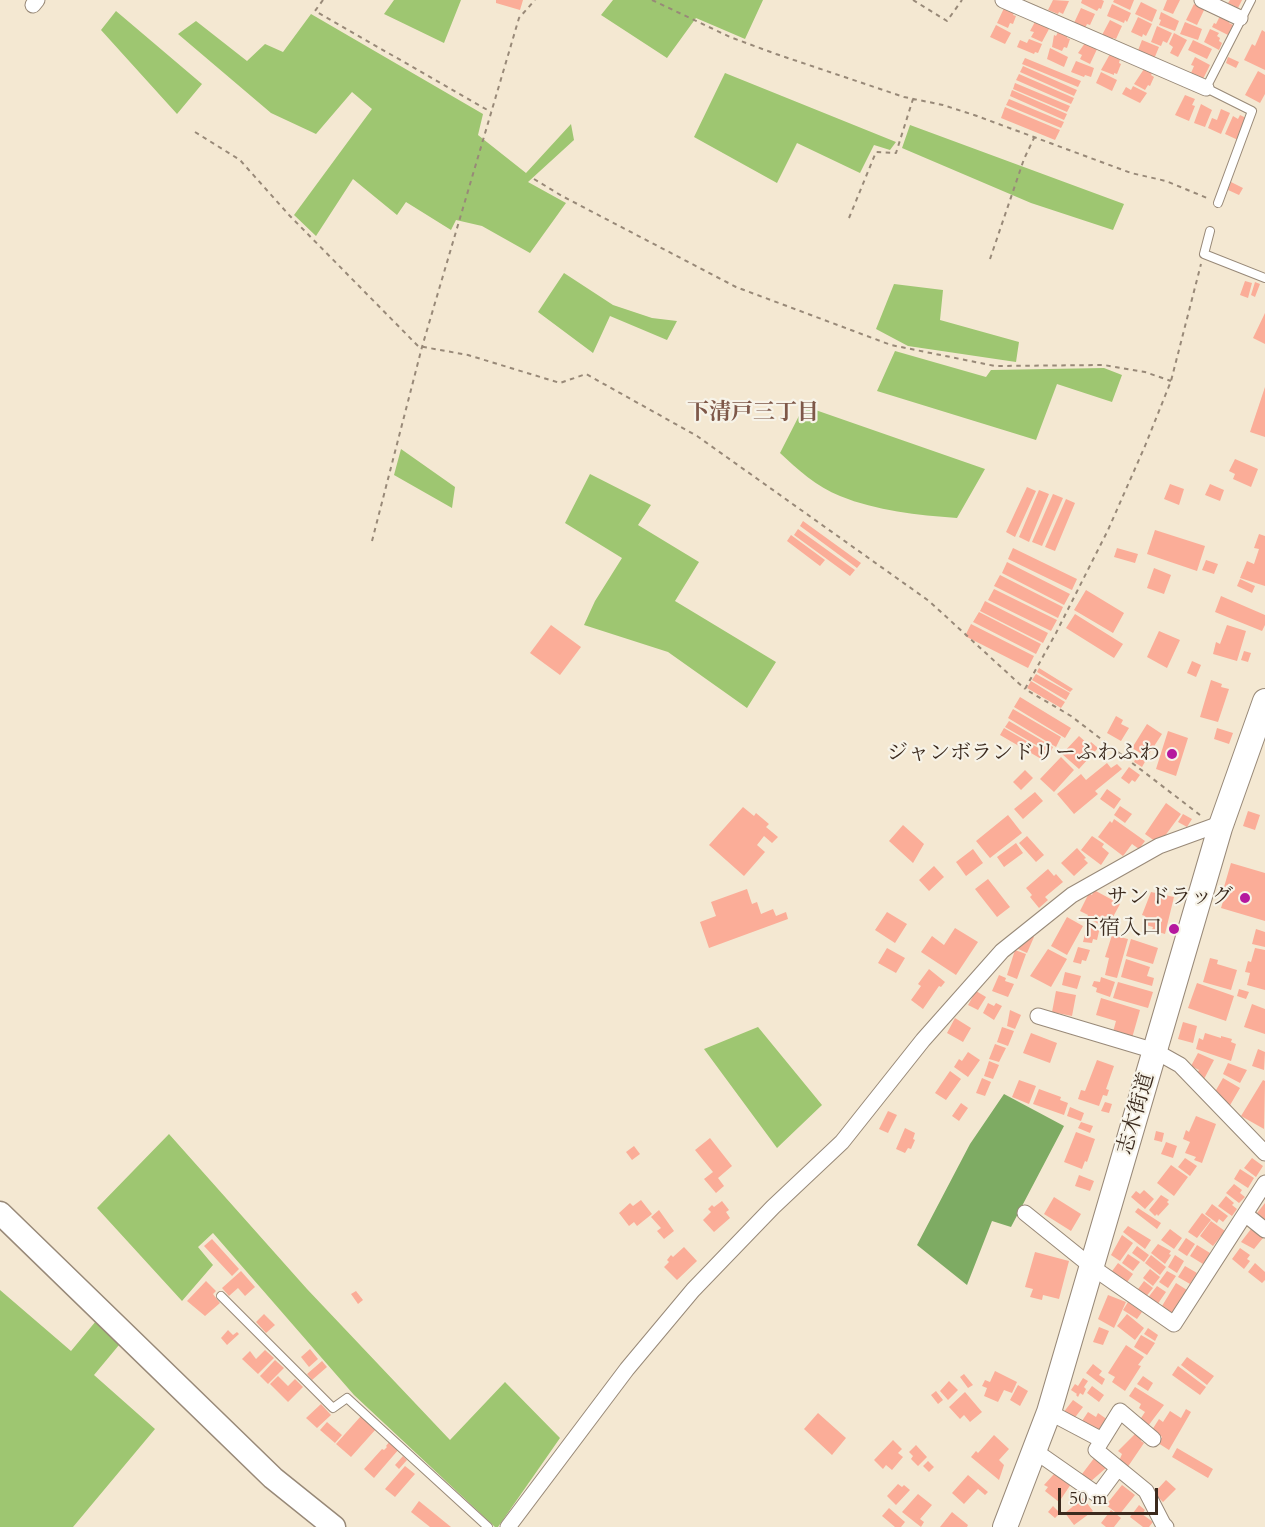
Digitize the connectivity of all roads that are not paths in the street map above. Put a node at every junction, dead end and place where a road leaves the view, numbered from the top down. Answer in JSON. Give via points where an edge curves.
{"nodes":[{"id":1,"x":1003,"y":0,"type":"edge"},
{"id":2,"x":1202,"y":0,"type":"edge"},
{"id":3,"x":1251,"y":0,"type":"edge"},
{"id":4,"x":1240,"y":18,"type":"junction"},
{"id":5,"x":1206,"y":88,"type":"junction"},
{"id":6,"x":1218,"y":203,"type":"road end"},
{"id":7,"x":1210,"y":231,"type":"dead end"},
{"id":8,"x":1265,"y":278,"type":"edge"},
{"id":9,"x":1265,"y":701,"type":"edge"},
{"id":10,"x":1217,"y":827,"type":"junction"},
{"id":11,"x":1038,"y":1016,"type":"dead end"},
{"id":12,"x":1155,"y":1051,"type":"junction"},
{"id":13,"x":1265,"y":1153,"type":"edge"},
{"id":14,"x":1265,"y":1183,"type":"edge"},
{"id":15,"x":0,"y":1213,"type":"edge"},
{"id":16,"x":1025,"y":1213,"type":"dead end"},
{"id":17,"x":1245,"y":1214,"type":"junction"},
{"id":18,"x":1265,"y":1230,"type":"edge"},
{"id":19,"x":1092,"y":1267,"type":"junction"},
{"id":20,"x":220,"y":1296,"type":"dead end"},
{"id":21,"x":1049,"y":1412,"type":"junction"},
{"id":22,"x":1153,"y":1439,"type":"dead end"},
{"id":23,"x":1102,"y":1440,"type":"junction"},
{"id":24,"x":1035,"y":1451,"type":"junction"},
{"id":25,"x":1118,"y":1468,"type":"junction"},
{"id":26,"x":334,"y":1527,"type":"edge"},
{"id":27,"x":488,"y":1527,"type":"edge"},
{"id":28,"x":508,"y":1527,"type":"edge"},
{"id":29,"x":1005,"y":1527,"type":"edge"},
{"id":30,"x":1166,"y":1527,"type":"edge"}],
"edges":[{"from":1,"to":5,"type":"street"},
{"from":2,"to":4,"type":"street"},
{"from":3,"to":4,"type":"lane"},
{"from":4,"to":5,"type":"lane"},
{"from":5,"to":6,"type":"lane","via":[[1252,111]]},
{"from":7,"to":8,"type":"lane","via":[[1204,254]]},
{"from":9,"to":10,"type":"main road","name":"志木街道"},
{"from":10,"to":12,"type":"main road","name":"志木街道"},
{"from":10,"to":28,"type":"street","via":[[1159,846],[1072,895],[1002,951],[923,1040],[842,1142],[693,1290],[627,1369]]},
{"from":11,"to":12,"type":"street"},
{"from":12,"to":13,"type":"street","via":[[1180,1065]]},
{"from":12,"to":19,"type":"main road","name":"志木街道"},
{"from":14,"to":17,"type":"street"},
{"from":15,"to":26,"type":"street","via":[[273,1478]]},
{"from":16,"to":19,"type":"street"},
{"from":17,"to":18,"type":"street"},
{"from":17,"to":19,"type":"street","via":[[1174,1324]]},
{"from":19,"to":21,"type":"main road","name":"志木街道"},
{"from":20,"to":27,"type":"lane","via":[[333,1408],[346,1398]]},
{"from":21,"to":23,"type":"street"},
{"from":21,"to":24,"type":"main road","name":"志木街道"},
{"from":22,"to":23,"type":"street","via":[[1120,1411]]},
{"from":23,"to":25,"type":"street","via":[[1096,1450]]},
{"from":24,"to":25,"type":"street","via":[[1098,1495]]},
{"from":24,"to":29,"type":"main road","name":"志木街道"},
{"from":25,"to":30,"type":"street","via":[[1146,1491]]}]}
